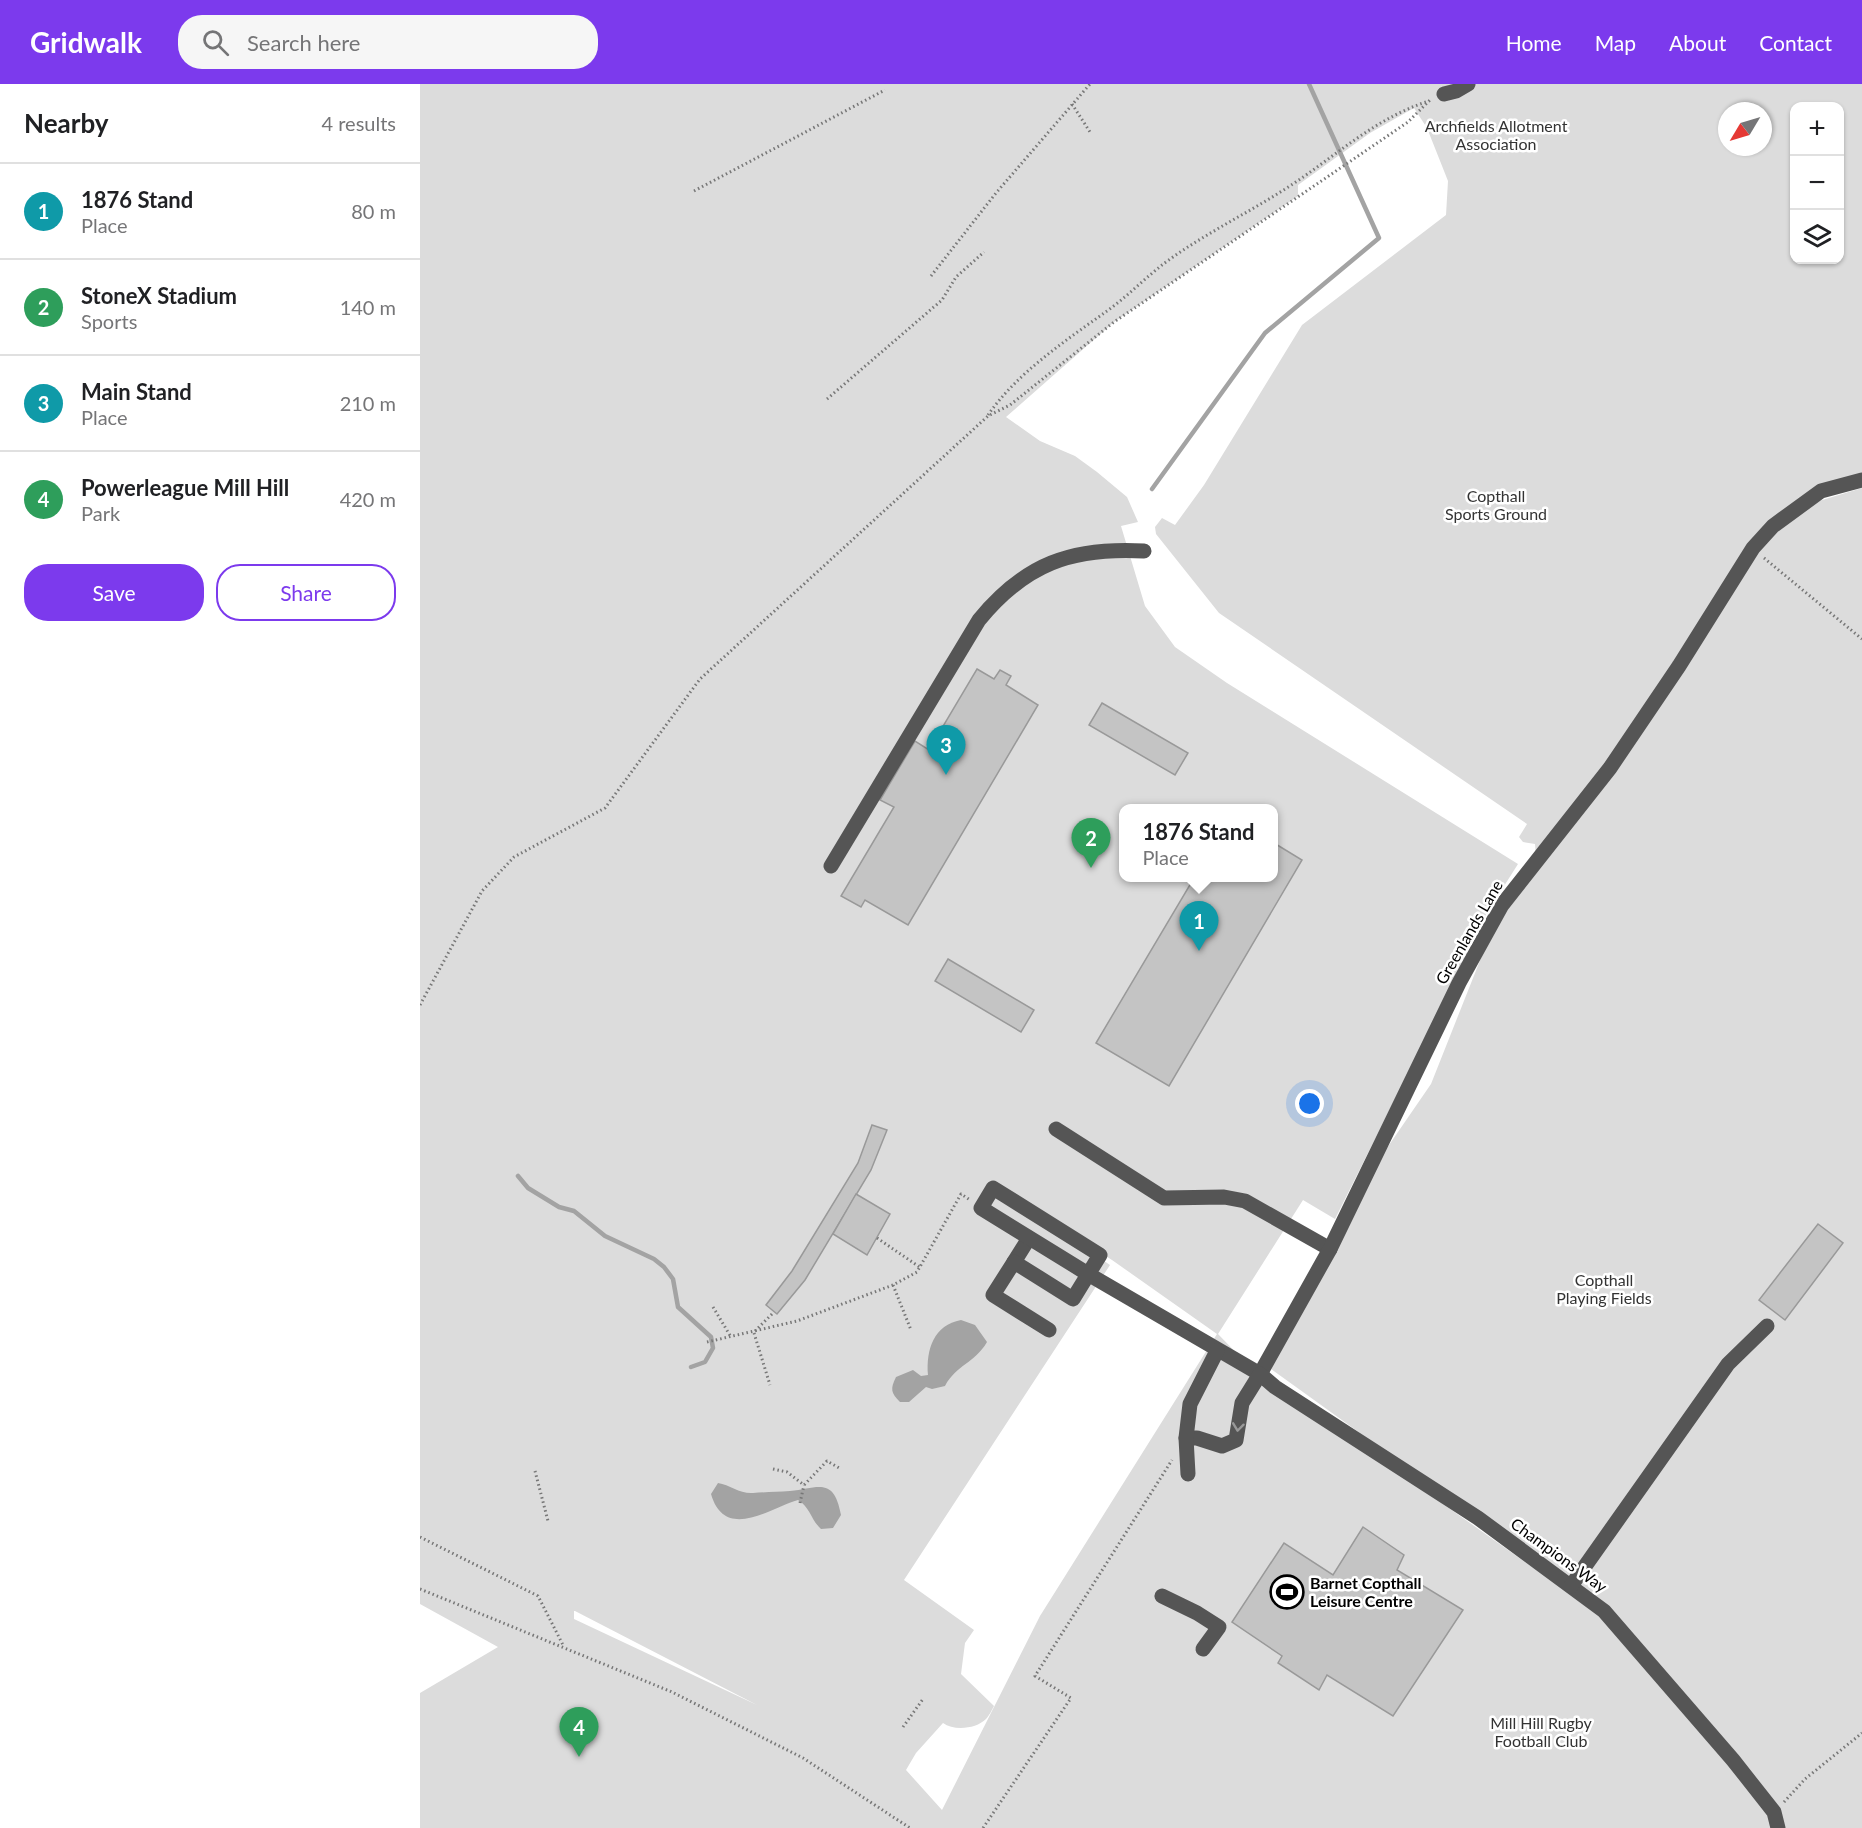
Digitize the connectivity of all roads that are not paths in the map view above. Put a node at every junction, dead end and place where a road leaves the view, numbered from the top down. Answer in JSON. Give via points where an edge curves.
{"nodes":[{"id":1,"x":1468,"y":84,"type":"edge"},
{"id":2,"x":1437,"y":97,"type":"road end"},
{"id":3,"x":1862,"y":480,"type":"edge"},
{"id":4,"x":1144,"y":550,"type":"dead end"},
{"id":5,"x":831,"y":866,"type":"dead end"},
{"id":6,"x":1056,"y":1129,"type":"dead end"},
{"id":7,"x":1029,"y":1238,"type":"junction"},
{"id":8,"x":1330,"y":1249,"type":"junction"},
{"id":9,"x":1014,"y":1262,"type":"junction"},
{"id":10,"x":1088,"y":1274,"type":"junction"},
{"id":11,"x":1767,"y":1326,"type":"dead end"},
{"id":12,"x":1049,"y":1330,"type":"dead end"},
{"id":13,"x":1217,"y":1352,"type":"junction"},
{"id":14,"x":1260,"y":1374,"type":"junction"},
{"id":15,"x":1186,"y":1438,"type":"junction"},
{"id":16,"x":1188,"y":1474,"type":"dead end"},
{"id":17,"x":1571,"y":1586,"type":"junction"},
{"id":18,"x":1162,"y":1596,"type":"dead end"},
{"id":19,"x":1203,"y":1649,"type":"dead end"},
{"id":20,"x":1778,"y":1828,"type":"edge"}],
"edges":[{"from":1,"to":2,"type":"street"},
{"from":3,"to":8,"type":"street","name":"Greenlands Lane","via":[[1821,491],[1773,526],[1753,548],[1610,768],[1502,905],[1459,983]]},
{"from":4,"to":5,"type":"street","via":[[1096,550],[1069,556],[1018,580],[997,599],[973,630]]},
{"from":6,"to":8,"type":"street","via":[[1164,1198],[1224,1197],[1245,1201]]},
{"from":7,"to":9,"type":"street"},
{"from":7,"to":10,"type":"street"},
{"from":7,"to":10,"type":"street","via":[[981,1208],[993,1188],[1100,1255]]},
{"from":8,"to":14,"type":"street","name":"Greenlands Lane"},
{"from":9,"to":10,"type":"street","via":[[1073,1299]]},
{"from":9,"to":12,"type":"street","via":[[993,1295]]},
{"from":10,"to":13,"type":"street"},
{"from":11,"to":17,"type":"street","via":[[1728,1364]]},
{"from":13,"to":14,"type":"street"},
{"from":13,"to":15,"type":"street","via":[[1190,1404]]},
{"from":14,"to":15,"type":"street","name":"Greenlands Lane","one_way":true,"via":[[1242,1404],[1236,1440],[1222,1446]]},
{"from":14,"to":17,"type":"street","name":"Champions Way","via":[[1478,1518]]},
{"from":15,"to":16,"type":"street"},
{"from":17,"to":20,"type":"street","name":"Champions Way","via":[[1604,1611],[1774,1812]]},
{"from":18,"to":19,"type":"street","via":[[1219,1627]]}]}
